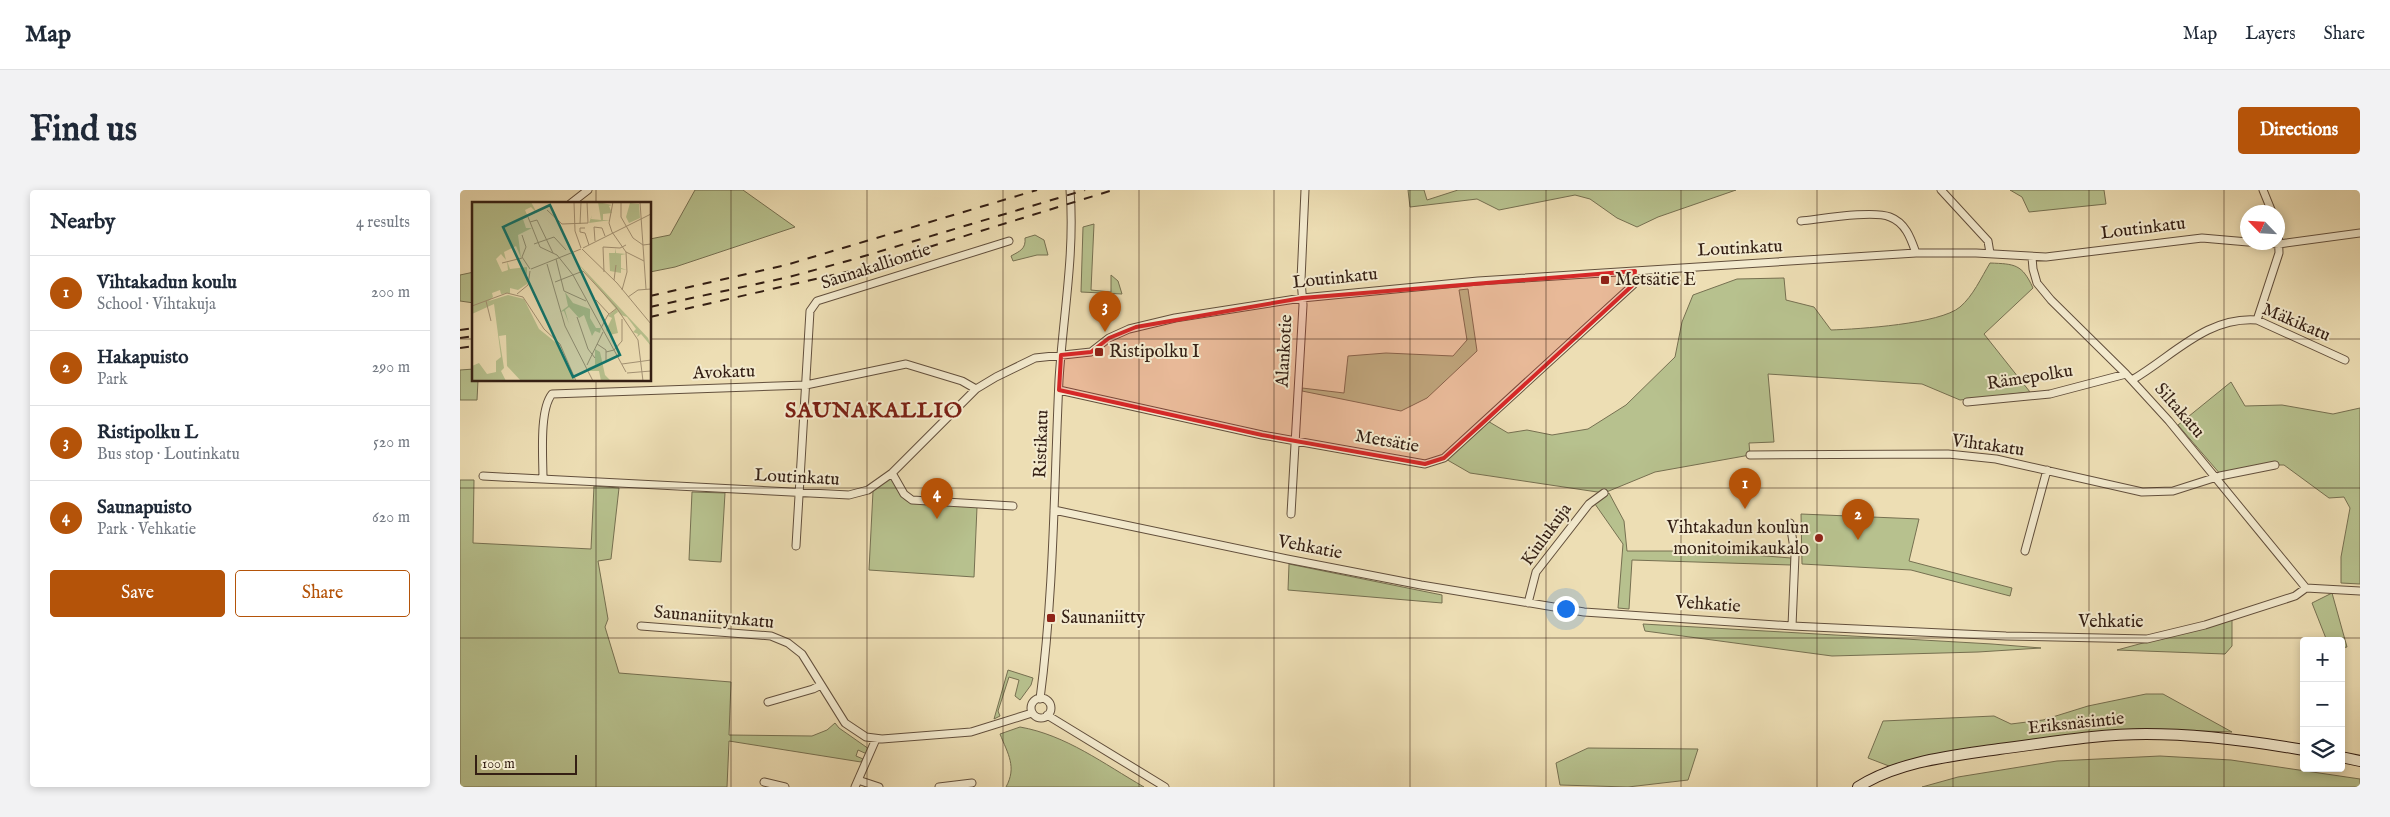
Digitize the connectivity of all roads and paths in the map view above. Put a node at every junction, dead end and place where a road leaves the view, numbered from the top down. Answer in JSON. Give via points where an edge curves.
{"nodes":[{"id":1,"x":588,"y":190,"type":"edge"},
{"id":2,"x":1070,"y":190,"type":"edge"},
{"id":3,"x":1305,"y":190,"type":"edge"},
{"id":4,"x":1941,"y":190,"type":"edge"},
{"id":5,"x":2263,"y":190,"type":"edge"},
{"id":6,"x":573,"y":202,"type":"edge"},
{"id":7,"x":2269,"y":205,"type":"edge"},
{"id":8,"x":1801,"y":221,"type":"dead end"},
{"id":9,"x":2360,"y":233,"type":"edge"},
{"id":10,"x":1010,"y":241,"type":"dead end"},
{"id":11,"x":2240,"y":241,"type":"edge"},
{"id":12,"x":2285,"y":243,"type":"edge"},
{"id":13,"x":2279,"y":250,"type":"edge"},
{"id":14,"x":1990,"y":253,"type":"junction"},
{"id":15,"x":1916,"y":254,"type":"junction"},
{"id":16,"x":2032,"y":257,"type":"junction"},
{"id":17,"x":1635,"y":270,"type":"junction"},
{"id":18,"x":1302,"y":298,"type":"junction"},
{"id":19,"x":2258,"y":320,"type":"junction"},
{"id":20,"x":1061,"y":354,"type":"junction"},
{"id":21,"x":2346,"y":360,"type":"dead end"},
{"id":22,"x":2129,"y":377,"type":"junction"},
{"id":23,"x":806,"y":385,"type":"junction"},
{"id":24,"x":976,"y":389,"type":"junction"},
{"id":25,"x":1059,"y":390,"type":"junction"},
{"id":26,"x":1967,"y":402,"type":"dead end"},
{"id":27,"x":1296,"y":441,"type":"junction"},
{"id":28,"x":1750,"y":455,"type":"dead end"},
{"id":29,"x":2275,"y":465,"type":"dead end"},
{"id":30,"x":2047,"y":470,"type":"junction"},
{"id":31,"x":892,"y":473,"type":"junction"},
{"id":32,"x":483,"y":476,"type":"dead end"},
{"id":33,"x":2217,"y":477,"type":"junction"},
{"id":34,"x":543,"y":479,"type":"junction"},
{"id":35,"x":1604,"y":493,"type":"dead end"},
{"id":36,"x":799,"y":494,"type":"junction"},
{"id":37,"x":1012,"y":506,"type":"dead end"},
{"id":38,"x":1054,"y":510,"type":"junction"},
{"id":39,"x":1291,"y":514,"type":"dead end"},
{"id":40,"x":1790,"y":523,"type":"dead end"},
{"id":41,"x":796,"y":546,"type":"dead end"},
{"id":42,"x":2025,"y":551,"type":"dead end"},
{"id":43,"x":2306,"y":588,"type":"junction"},
{"id":44,"x":2360,"y":591,"type":"edge"},
{"id":45,"x":1528,"y":603,"type":"junction"},
{"id":46,"x":641,"y":626,"type":"dead end"},
{"id":47,"x":1792,"y":626,"type":"junction"},
{"id":48,"x":821,"y":685,"type":"junction"},
{"id":49,"x":1040,"y":698,"type":"junction"},
{"id":50,"x":768,"y":702,"type":"dead end"},
{"id":51,"x":1032,"y":713,"type":"junction"},
{"id":52,"x":1047,"y":716,"type":"junction"},
{"id":53,"x":876,"y":740,"type":"junction"},
{"id":54,"x":2300,"y":749,"type":"edge"},
{"id":55,"x":2345,"y":758,"type":"edge"},
{"id":56,"x":2360,"y":761,"type":"edge"},
{"id":57,"x":764,"y":782,"type":"dead end"},
{"id":58,"x":972,"y":783,"type":"dead end"},
{"id":59,"x":856,"y":784,"type":"edge"},
{"id":60,"x":785,"y":787,"type":"edge"},
{"id":61,"x":880,"y":787,"type":"edge"},
{"id":62,"x":939,"y":787,"type":"edge"},
{"id":63,"x":1166,"y":787,"type":"edge"},
{"id":64,"x":1858,"y":787,"type":"edge"}],
"edges":[{"from":1,"to":6,"type":"street"},
{"from":2,"to":20,"type":"street","name":"Ristikatu","via":[[1069,268]]},
{"from":3,"to":18,"type":"street","name":"Alankotie"},
{"from":4,"to":14,"type":"street","via":[[1988,241]]},
{"from":5,"to":7,"type":"street"},
{"from":8,"to":15,"type":"street","via":[[1891,217],[1903,226]]},
{"from":9,"to":12,"type":"street","name":"Loutinkatu"},
{"from":10,"to":23,"type":"street","name":"Saunakalliontie","via":[[818,301],[810,311]]},
{"from":11,"to":16,"type":"street","name":"Loutinkatu","via":[[2202,238]]},
{"from":13,"to":19,"type":"street"},
{"from":14,"to":15,"type":"street","name":"Loutinkatu"},
{"from":14,"to":16,"type":"street","name":"Loutinkatu"},
{"from":15,"to":17,"type":"street","name":"Loutinkatu"},
{"from":16,"to":22,"type":"street","name":"Siltakatu","via":[[2037,283]]},
{"from":17,"to":18,"type":"street","name":"Loutinkatu"},
{"from":17,"to":27,"type":"street","name":"Metsätie","via":[[1633,285],[1444,458],[1425,464]]},
{"from":18,"to":20,"type":"street","name":"Loutinkatu","via":[[1230,308],[1136,327],[1109,338],[1083,355]]},
{"from":18,"to":27,"type":"street","name":"Alankotie"},
{"from":19,"to":21,"type":"street","name":"Mäkikatu"},
{"from":19,"to":22,"type":"street","name":"Mäkikatu","via":[[2242,319],[2213,326]]},
{"from":20,"to":24,"type":"street","name":"Loutinkatu","via":[[1035,358]]},
{"from":20,"to":25,"type":"street","name":"Ristikatu"},
{"from":22,"to":26,"type":"street","name":"Rämepolku","via":[[2050,394]]},
{"from":22,"to":33,"type":"street","name":"Siltakatu"},
{"from":23,"to":24,"type":"street","name":"Avokatu","via":[[906,364],[962,381]]},
{"from":23,"to":34,"type":"street","name":"Avokatu","via":[[552,394],[547,399],[544,420]]},
{"from":23,"to":36,"type":"street","name":"Saunakalliontie"},
{"from":24,"to":31,"type":"street","name":"Loutinkatu"},
{"from":25,"to":27,"type":"street","name":"Metsätie"},
{"from":25,"to":38,"type":"street","name":"Ristikatu"},
{"from":27,"to":39,"type":"street","name":"Alankotie"},
{"from":28,"to":30,"type":"street","name":"Vihtakatu","via":[[1948,454],[1996,459]]},
{"from":29,"to":33,"type":"street","name":"Vihtakatu"},
{"from":30,"to":33,"type":"street","name":"Vihtakatu","via":[[2142,492],[2173,491]]},
{"from":30,"to":42,"type":"street"},
{"from":31,"to":36,"type":"street","name":"Loutinkatu","via":[[868,490],[849,496]]},
{"from":31,"to":37,"type":"street","via":[[904,494],[912,500]]},
{"from":32,"to":34,"type":"street","name":"Loutinkatu"},
{"from":33,"to":43,"type":"street","name":"Siltakatu"},
{"from":34,"to":36,"type":"street","name":"Loutinkatu"},
{"from":35,"to":45,"type":"street","name":"Kiulukuja","via":[[1590,504],[1536,572]]},
{"from":36,"to":41,"type":"street","name":"Saunakalliontie"},
{"from":38,"to":45,"type":"street","name":"Vehkatie","via":[[1287,559]]},
{"from":38,"to":49,"type":"street","name":"Ristikatu"},
{"from":40,"to":47,"type":"street","via":[[1795,555]]},
{"from":43,"to":44,"type":"street"},
{"from":43,"to":47,"type":"street","name":"Vehkatie","via":[[2295,596],[2268,605],[2147,639]]},
{"from":45,"to":47,"type":"street","name":"Vehkatie","via":[[1584,612]]},
{"from":46,"to":48,"type":"street","name":"Saunaniitynkatu","via":[[770,636],[802,654]]},
{"from":48,"to":50,"type":"street"},
{"from":48,"to":53,"type":"street","name":"Saunaniitynkatu","via":[[845,723],[858,733]]},
{"from":49,"to":51,"type":"street","via":[[1033,702]]},
{"from":49,"to":52,"type":"street","via":[[1050,705]]},
{"from":51,"to":52,"type":"street","via":[[1038,718]]},
{"from":51,"to":53,"type":"street","name":"Saunaniitynkatu","via":[[971,732]]},
{"from":52,"to":63,"type":"street"},
{"from":53,"to":59,"type":"street"},
{"from":54,"to":64,"type":"street","name":"Eriksnäsintie","via":[[2209,737],[2145,734],[2091,738],[1952,756],[1908,766]]},
{"from":55,"to":56,"type":"street"},
{"from":57,"to":60,"type":"street"},
{"from":58,"to":62,"type":"street"},
{"from":59,"to":61,"type":"street"}]}
